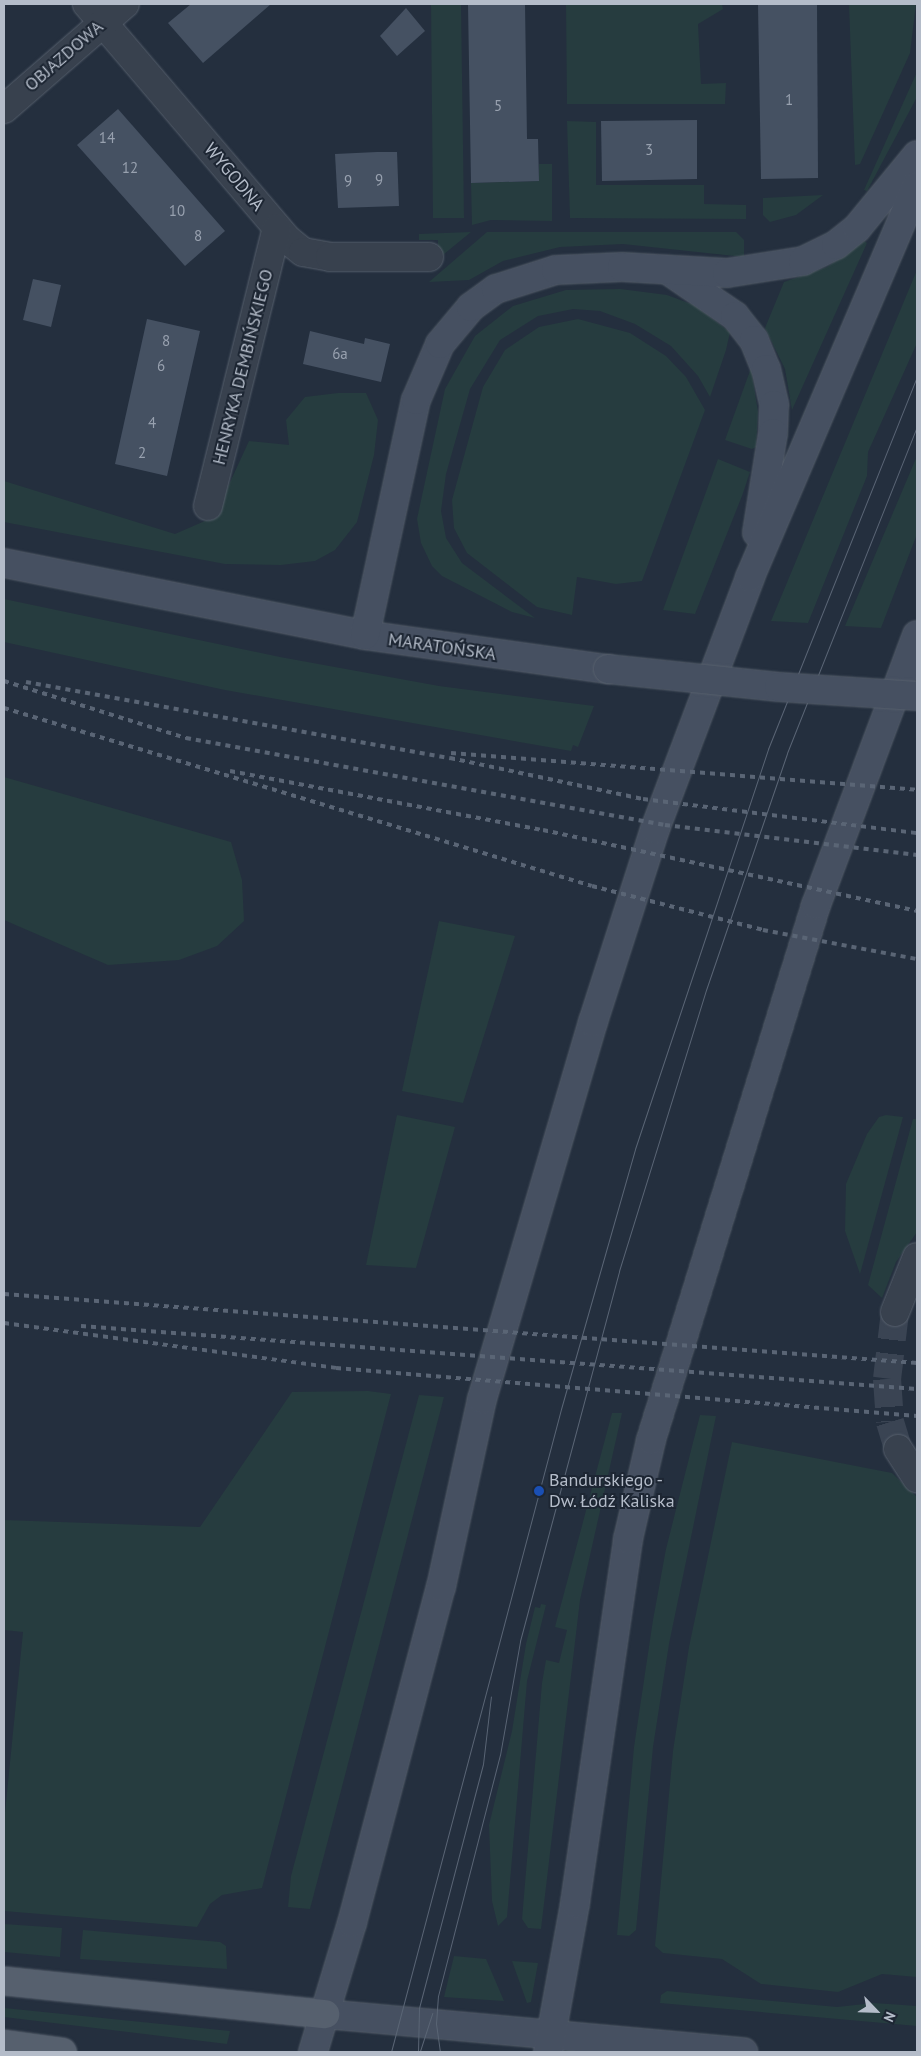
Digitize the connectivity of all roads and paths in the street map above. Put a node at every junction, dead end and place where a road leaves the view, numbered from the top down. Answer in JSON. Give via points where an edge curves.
{"nodes":[{"id":1,"x":125,"y":4,"type":"edge"},
{"id":2,"x":95,"y":13,"type":"edge"},
{"id":3,"x":4,"y":109,"type":"edge"},
{"id":4,"x":917,"y":155,"type":"edge"},
{"id":5,"x":917,"y":186,"type":"edge"},
{"id":6,"x":277,"y":228,"type":"junction"},
{"id":7,"x":429,"y":257,"type":"dead end"},
{"id":8,"x":668,"y":272,"type":"junction"},
{"id":9,"x":208,"y":506,"type":"dead end"},
{"id":10,"x":4,"y":562,"type":"edge"},
{"id":11,"x":750,"y":577,"type":"junction"},
{"id":12,"x":917,"y":635,"type":"edge"},
{"id":13,"x":365,"y":636,"type":"junction"},
{"id":14,"x":917,"y":696,"type":"edge"},
{"id":15,"x":917,"y":1257,"type":"edge"},
{"id":16,"x":894,"y":1312,"type":"tunnel mouth"},
{"id":17,"x":898,"y":1450,"type":"tunnel mouth"},
{"id":18,"x":917,"y":1478,"type":"edge"},
{"id":19,"x":4,"y":1980,"type":"edge"},
{"id":20,"x":325,"y":2014,"type":"junction"},
{"id":21,"x":550,"y":2043,"type":"edge"},
{"id":22,"x":4,"y":2044,"type":"edge"},
{"id":23,"x":62,"y":2052,"type":"edge"},
{"id":24,"x":313,"y":2052,"type":"edge"},
{"id":25,"x":743,"y":2052,"type":"edge"}],
"edges":[{"from":1,"to":2,"type":"street","name":"OBJAZDOWA"},
{"from":2,"to":3,"type":"street","name":"OBJAZDOWA"},
{"from":2,"to":6,"type":"street","name":"WYGODNA"},
{"from":4,"to":8,"type":"main road","via":[[857,228],[822,253],[758,271]]},
{"from":5,"to":11,"type":"main road"},
{"from":6,"to":7,"type":"street","name":"WYGODNA","via":[[303,252],[330,258]]},
{"from":6,"to":9,"type":"street","name":"HENRYKA DEMBIŃSKIEGO"},
{"from":8,"to":11,"type":"main road","via":[[735,316],[754,340],[766,370],[774,405],[773,433]]},
{"from":8,"to":13,"type":"main road","via":[[622,267],[556,270],[496,289],[456,322],[427,368],[416,400]]},
{"from":10,"to":13,"type":"main road","name":"MARATOŃSKA"},
{"from":11,"to":20,"type":"main road","via":[[656,829],[562,1120],[482,1399],[441,1587]]},
{"from":12,"to":21,"type":"main road","via":[[816,905],[651,1440],[616,1610],[575,1904]]},
{"from":13,"to":14,"type":"main road","name":"MARATOŃSKA","bridge":true,"via":[[608,668]]},
{"from":15,"to":16,"type":"street"},
{"from":17,"to":18,"type":"street"},
{"from":19,"to":20,"type":"main road"},
{"from":20,"to":21,"type":"main road"},
{"from":20,"to":24,"type":"main road"},
{"from":21,"to":25,"type":"main road"},
{"from":22,"to":23,"type":"main road"}]}
